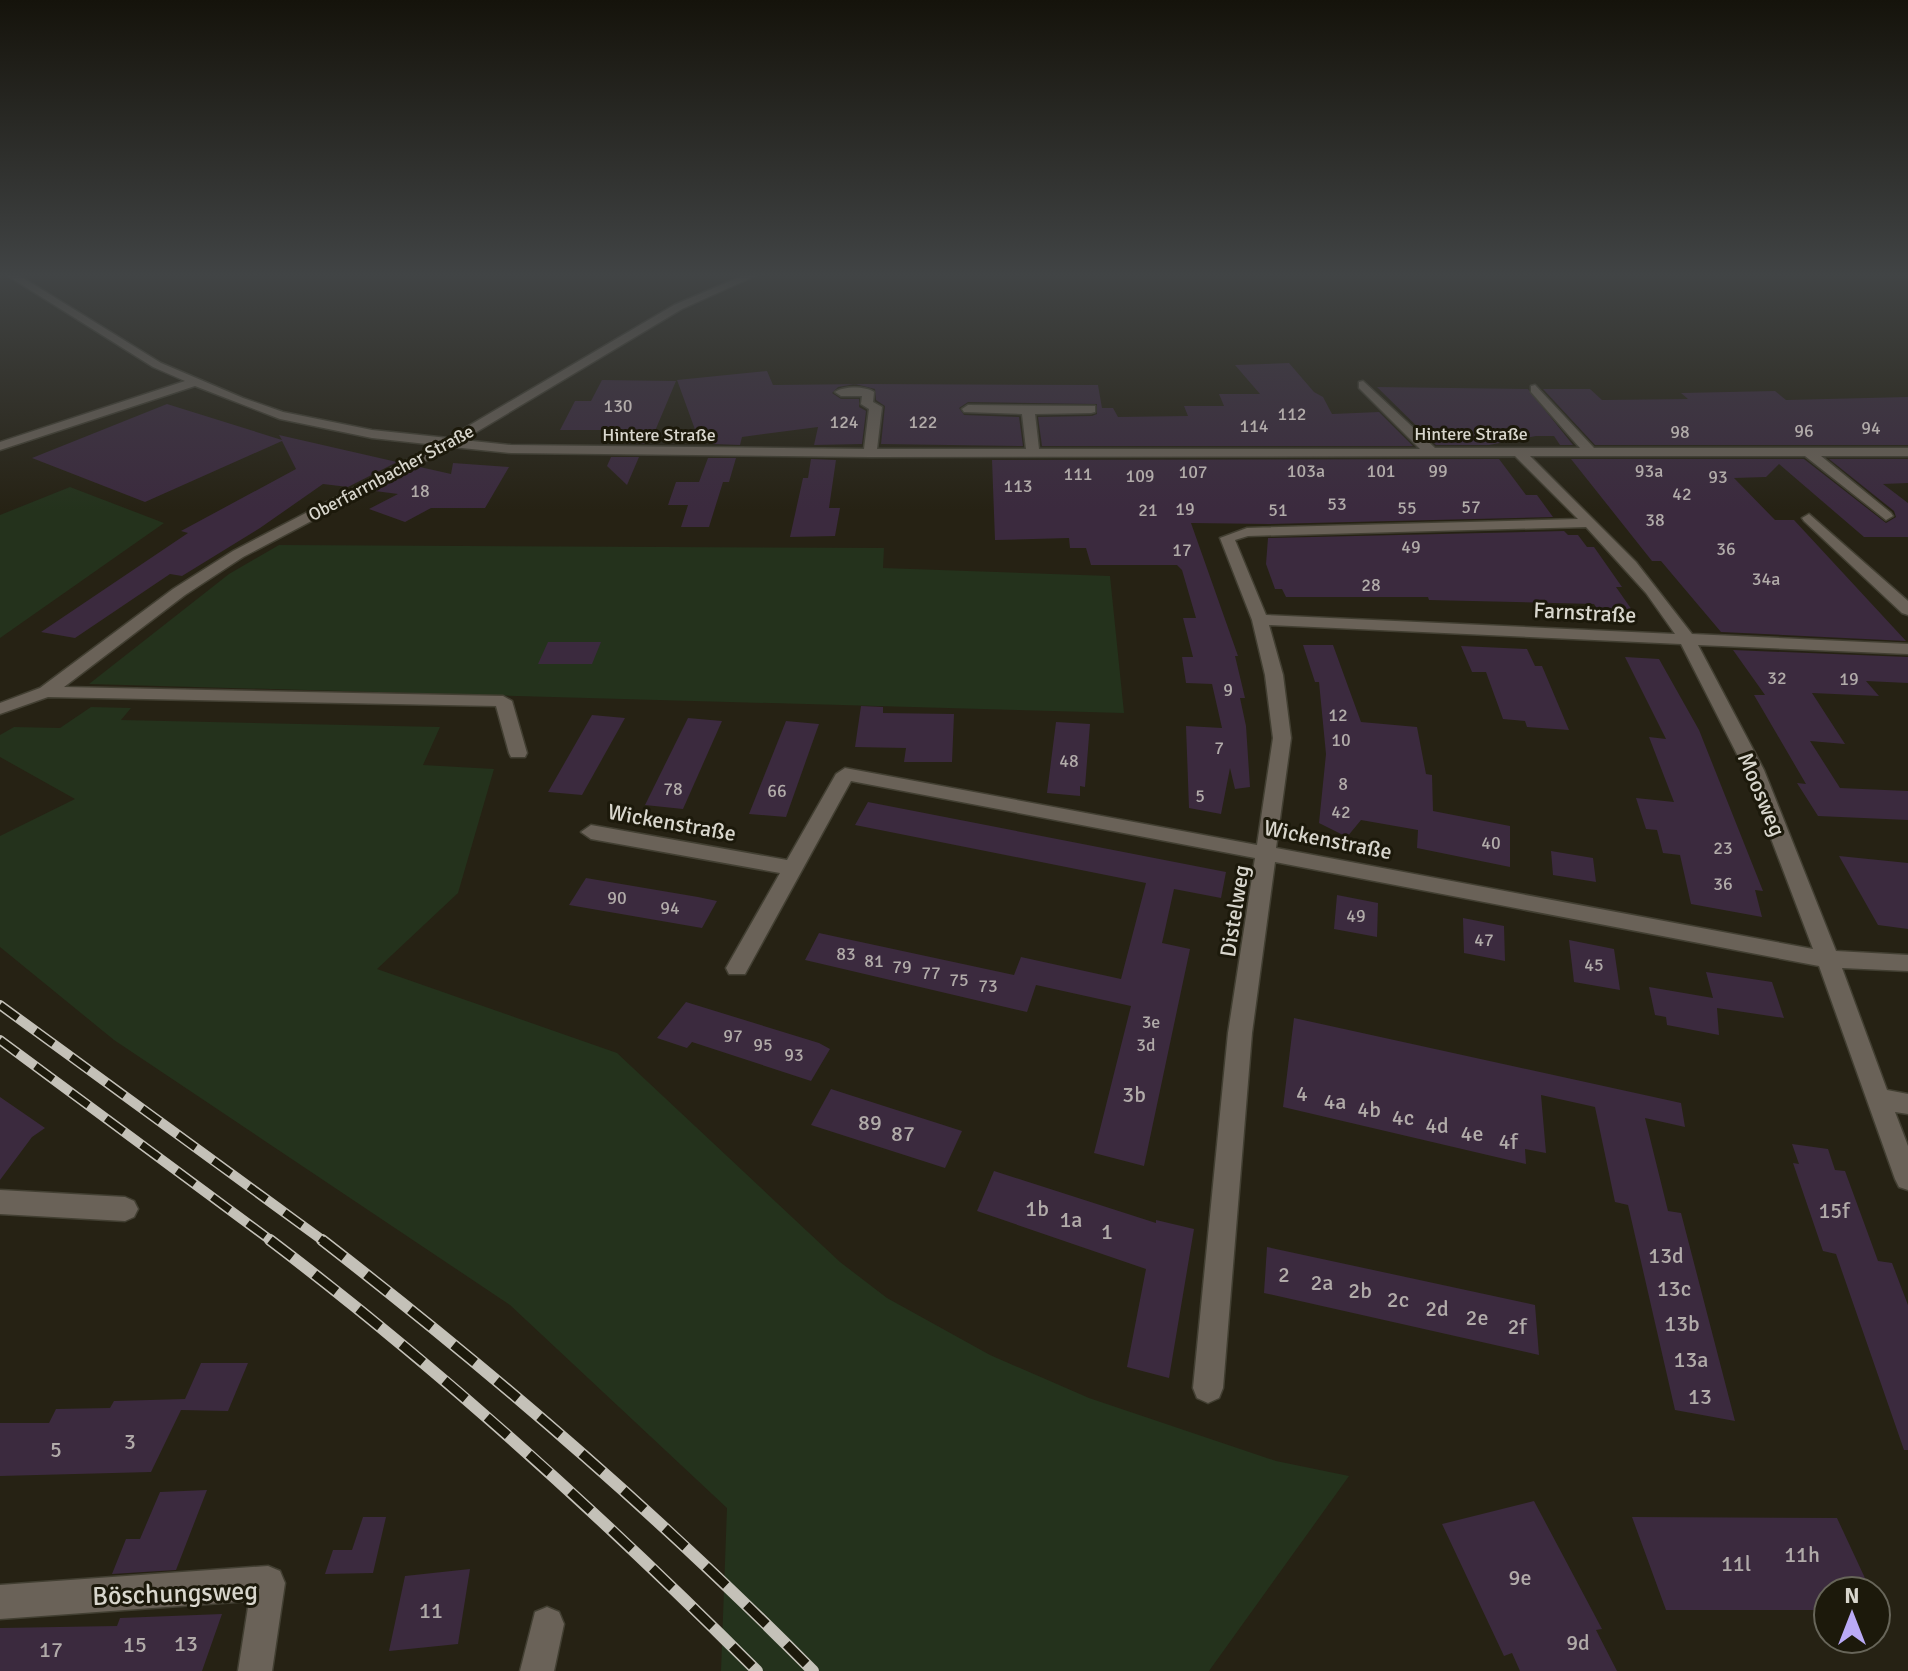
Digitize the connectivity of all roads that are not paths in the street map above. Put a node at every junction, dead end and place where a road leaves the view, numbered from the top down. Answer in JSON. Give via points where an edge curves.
{"nodes":[{"id":1,"x":140,"y":354,"type":"edge"},
{"id":2,"x":599,"y":354,"type":"edge"},
{"id":3,"x":192,"y":383,"type":"junction"},
{"id":4,"x":1363,"y":385,"type":"dead end"},
{"id":5,"x":1535,"y":389,"type":"dead end"},
{"id":6,"x":841,"y":392,"type":"dead end"},
{"id":7,"x":968,"y":409,"type":"dead end"},
{"id":8,"x":1091,"y":409,"type":"dead end"},
{"id":9,"x":1028,"y":410,"type":"junction"},
{"id":10,"x":449,"y":443,"type":"junction"},
{"id":11,"x":0,"y":446,"type":"edge"},
{"id":12,"x":1431,"y":452,"type":"junction"},
{"id":13,"x":1518,"y":452,"type":"junction"},
{"id":14,"x":1590,"y":452,"type":"junction"},
{"id":15,"x":1908,"y":452,"type":"edge"},
{"id":16,"x":870,"y":453,"type":"junction"},
{"id":17,"x":1033,"y":453,"type":"junction"},
{"id":18,"x":1809,"y":453,"type":"junction"},
{"id":19,"x":1886,"y":516,"type":"dead end"},
{"id":20,"x":1809,"y":518,"type":"dead end"},
{"id":21,"x":1588,"y":523,"type":"junction"},
{"id":22,"x":1908,"y":610,"type":"edge"},
{"id":23,"x":1260,"y":620,"type":"junction"},
{"id":24,"x":1686,"y":639,"type":"junction"},
{"id":25,"x":1908,"y":649,"type":"edge"},
{"id":26,"x":46,"y":692,"type":"junction"},
{"id":27,"x":3,"y":710,"type":"edge"},
{"id":28,"x":518,"y":753,"type":"dead end"},
{"id":29,"x":591,"y":832,"type":"dead end"},
{"id":30,"x":1267,"y":852,"type":"junction"},
{"id":31,"x":792,"y":868,"type":"junction"},
{"id":32,"x":1825,"y":959,"type":"junction"},
{"id":33,"x":1908,"y":963,"type":"edge"},
{"id":34,"x":737,"y":968,"type":"dead end"},
{"id":35,"x":1876,"y":1098,"type":"junction"},
{"id":36,"x":1908,"y":1104,"type":"edge"},
{"id":37,"x":1908,"y":1179,"type":"edge"},
{"id":38,"x":0,"y":1202,"type":"edge"},
{"id":39,"x":125,"y":1209,"type":"dead end"},
{"id":40,"x":1208,"y":1388,"type":"dead end"},
{"id":41,"x":0,"y":1602,"type":"edge"},
{"id":42,"x":547,"y":1624,"type":"dead end"},
{"id":43,"x":255,"y":1671,"type":"edge"},
{"id":44,"x":537,"y":1671,"type":"edge"}],
"edges":[{"from":1,"to":3,"type":"street","name":"Hintere Straße"},
{"from":2,"to":10,"type":"street","name":"Oberfarrnbacher Straße"},
{"from":3,"to":10,"type":"street","name":"Hintere Straße","via":[[326,426]]},
{"from":3,"to":11,"type":"street"},
{"from":4,"to":12,"type":"street"},
{"from":5,"to":14,"type":"street"},
{"from":6,"to":16,"type":"street","via":[[868,392],[867,404],[876,407]]},
{"from":7,"to":9,"type":"street"},
{"from":8,"to":9,"type":"street"},
{"from":9,"to":17,"type":"street"},
{"from":10,"to":16,"type":"street","name":"Hintere Straße","via":[[568,452]]},
{"from":10,"to":26,"type":"street","name":"Oberfarrnbacher Straße","via":[[238,554]]},
{"from":12,"to":13,"type":"street","name":"Hintere Straße"},
{"from":12,"to":17,"type":"street","name":"Hintere Straße"},
{"from":13,"to":14,"type":"street","name":"Hintere Straße"},
{"from":13,"to":21,"type":"street","name":"Moosweg"},
{"from":14,"to":18,"type":"street","name":"Hintere Straße"},
{"from":15,"to":18,"type":"street","name":"Hintere Straße"},
{"from":16,"to":17,"type":"street","name":"Hintere Straße"},
{"from":18,"to":19,"type":"street"},
{"from":20,"to":22,"type":"street"},
{"from":21,"to":23,"type":"street","name":"Distelweg","via":[[1247,532],[1227,538]]},
{"from":21,"to":24,"type":"street","name":"Moosweg","via":[[1623,558]]},
{"from":23,"to":24,"type":"street","name":"Farnstraße"},
{"from":23,"to":30,"type":"street","name":"Distelweg","via":[[1282,738]]},
{"from":24,"to":25,"type":"street","name":"Farnstraße"},
{"from":24,"to":32,"type":"street","name":"Moosweg","via":[[1777,827]]},
{"from":26,"to":27,"type":"street","name":"Oberfarrnbacher Straße"},
{"from":26,"to":28,"type":"street","name":"Oberfarrnbacher Straße","via":[[503,701]]},
{"from":29,"to":31,"type":"street","name":"Wickenstraße"},
{"from":30,"to":31,"type":"street","name":"Wickenstraße","via":[[845,774]]},
{"from":30,"to":32,"type":"street","name":"Wickenstraße"},
{"from":30,"to":40,"type":"street","name":"Distelweg","via":[[1240,1033]]},
{"from":31,"to":34,"type":"street","name":"Wickenstraße"},
{"from":32,"to":33,"type":"street","name":"Wickenstraße"},
{"from":32,"to":35,"type":"street","name":"Moosweg"},
{"from":35,"to":36,"type":"street"},
{"from":35,"to":37,"type":"street","name":"Moosweg"},
{"from":38,"to":39,"type":"street"},
{"from":41,"to":43,"type":"street","name":"Böschungsweg","via":[[268,1583]]},
{"from":42,"to":44,"type":"street"}]}
